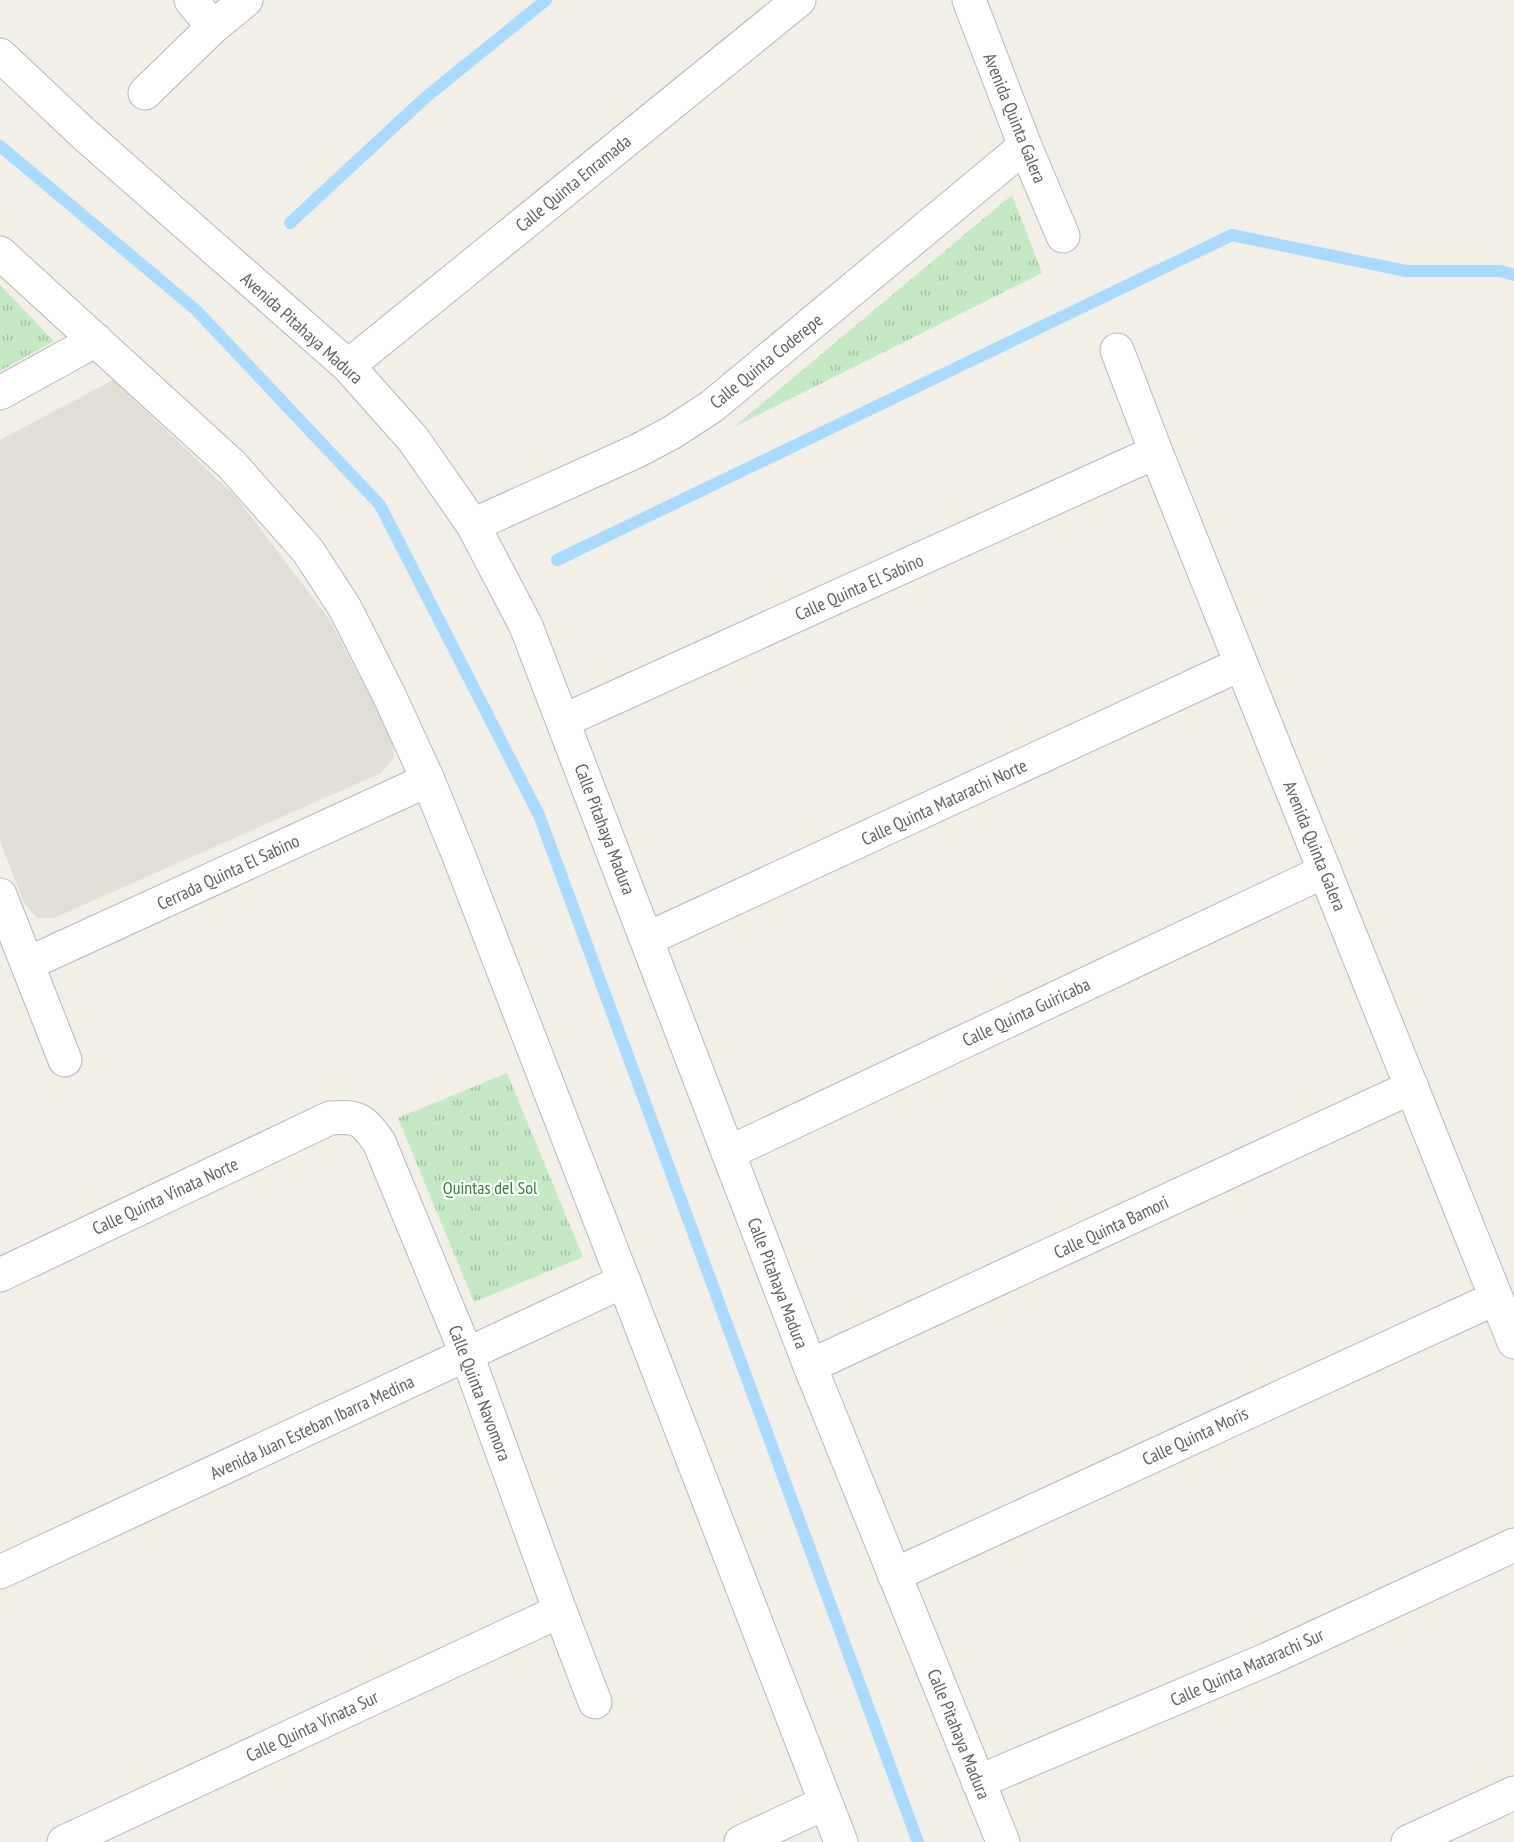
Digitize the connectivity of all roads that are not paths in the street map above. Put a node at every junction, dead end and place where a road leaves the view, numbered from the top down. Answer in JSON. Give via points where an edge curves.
{"nodes":[{"id":1,"x":191,"y":0,"type":"edge"},
{"id":2,"x":246,"y":0,"type":"edge"},
{"id":3,"x":799,"y":0,"type":"edge"},
{"id":4,"x":969,"y":0,"type":"edge"},
{"id":5,"x":213,"y":27,"type":"junction"},
{"id":6,"x":0,"y":55,"type":"edge"},
{"id":7,"x":145,"y":93,"type":"dead end"},
{"id":8,"x":1025,"y":146,"type":"junction"},
{"id":9,"x":1063,"y":236,"type":"dead end"},
{"id":10,"x":0,"y":253,"type":"edge"},
{"id":11,"x":96,"y":340,"type":"junction"},
{"id":12,"x":1117,"y":350,"type":"dead end"},
{"id":13,"x":348,"y":366,"type":"junction"},
{"id":14,"x":0,"y":393,"type":"edge"},
{"id":15,"x":1156,"y":452,"type":"junction"},
{"id":16,"x":473,"y":525,"type":"junction"},
{"id":17,"x":1241,"y":664,"type":"junction"},
{"id":18,"x":563,"y":721,"type":"junction"},
{"id":19,"x":428,"y":780,"type":"junction"},
{"id":20,"x":1325,"y":871,"type":"junction"},
{"id":21,"x":0,"y":895,"type":"edge"},
{"id":22,"x":647,"y":939,"type":"junction"},
{"id":23,"x":27,"y":964,"type":"junction"},
{"id":24,"x":65,"y":1060,"type":"dead end"},
{"id":25,"x":1412,"y":1087,"type":"junction"},
{"id":26,"x":330,"y":1118,"type":"joint"},
{"id":27,"x":728,"y":1153,"type":"junction"},
{"id":28,"x":0,"y":1275,"type":"edge"},
{"id":29,"x":624,"y":1281,"type":"junction"},
{"id":30,"x":1496,"y":1298,"type":"junction"},
{"id":31,"x":1514,"y":1342,"type":"edge"},
{"id":32,"x":467,"y":1355,"type":"junction"},
{"id":33,"x":810,"y":1366,"type":"junction"},
{"id":34,"x":1514,"y":1545,"type":"edge"},
{"id":35,"x":0,"y":1572,"type":"edge"},
{"id":36,"x":894,"y":1575,"type":"junction"},
{"id":37,"x":560,"y":1611,"type":"junction"},
{"id":38,"x":596,"y":1702,"type":"dead end"},
{"id":39,"x":978,"y":1782,"type":"junction"},
{"id":40,"x":1514,"y":1793,"type":"edge"},
{"id":41,"x":825,"y":1803,"type":"junction"},
{"id":42,"x":64,"y":1842,"type":"edge"},
{"id":43,"x":741,"y":1842,"type":"edge"},
{"id":44,"x":841,"y":1842,"type":"edge"},
{"id":45,"x":1003,"y":1842,"type":"edge"},
{"id":46,"x":1408,"y":1842,"type":"edge"}],
"edges":[{"from":1,"to":5,"type":"street"},
{"from":2,"to":5,"type":"street"},
{"from":3,"to":13,"type":"street","name":"Calle Quinta Enramada"},
{"from":4,"to":8,"type":"street","name":"Avenida Quinta Galera"},
{"from":5,"to":7,"type":"street"},
{"from":6,"to":13,"type":"street","name":"Avenida Pitahaya Madura"},
{"from":8,"to":9,"type":"street","name":"Avenida Quinta Galera"},
{"from":8,"to":16,"type":"street","name":"Calle Quinta Coderepe","via":[[711,407],[637,451]]},
{"from":10,"to":11,"type":"street"},
{"from":11,"to":14,"type":"street"},
{"from":11,"to":19,"type":"street","via":[[232,465],[308,550],[345,608]]},
{"from":12,"to":15,"type":"street","name":"Avenida Quinta Galera"},
{"from":13,"to":16,"type":"street","name":"Avenida Pitahaya Madura","via":[[413,439]]},
{"from":15,"to":17,"type":"street","name":"Avenida Quinta Galera"},
{"from":15,"to":18,"type":"street","name":"Calle Quinta El Sabino"},
{"from":16,"to":18,"type":"street","name":"Avenida Pitahaya Madura","via":[[526,626]]},
{"from":17,"to":20,"type":"street","name":"Avenida Quinta Galera"},
{"from":17,"to":22,"type":"street","name":"Calle Quinta Matarachi Norte"},
{"from":18,"to":22,"type":"street","name":"Calle Pitahaya Madura"},
{"from":19,"to":23,"type":"street","name":"Cerrada Quinta El Sabino"},
{"from":19,"to":29,"type":"street"},
{"from":20,"to":25,"type":"street","name":"Avenida Quinta Galera"},
{"from":20,"to":27,"type":"street","name":"Calle Quinta Guiricaba"},
{"from":21,"to":23,"type":"street"},
{"from":22,"to":27,"type":"street","name":"Calle Pitahaya Madura"},
{"from":23,"to":24,"type":"street"},
{"from":25,"to":30,"type":"street","name":"Avenida Quinta Galera"},
{"from":25,"to":33,"type":"street","name":"Calle Quinta Bamori"},
{"from":26,"to":28,"type":"street","name":"Calle Quinta Vinata Norte"},
{"from":26,"to":32,"type":"street","name":"Calle Quinta Navomora","via":[[350,1117],[365,1123],[379,1142]]},
{"from":27,"to":33,"type":"street","name":"Calle Pitahaya Madura"},
{"from":29,"to":32,"type":"street","name":"Avenida Juan Esteban Ibarra Medina"},
{"from":29,"to":41,"type":"street"},
{"from":30,"to":31,"type":"street","name":"Avenida Quinta Galera"},
{"from":30,"to":36,"type":"street","name":"Calle Quinta Moris"},
{"from":32,"to":35,"type":"street","name":"Avenida Juan Esteban Ibarra Medina"},
{"from":32,"to":37,"type":"street","name":"Calle Quinta Navomora"},
{"from":33,"to":36,"type":"street","name":"Calle Pitahaya Madura"},
{"from":34,"to":39,"type":"street","name":"Calle Quinta Matarachi Sur","via":[[1268,1659]]},
{"from":36,"to":39,"type":"street","name":"Calle Pitahaya Madura"},
{"from":37,"to":38,"type":"street","name":"Calle Quinta Navomora"},
{"from":37,"to":42,"type":"street","name":"Calle Quinta Vinata Sur"},
{"from":39,"to":45,"type":"street","name":"Calle Pitahaya Madura"},
{"from":40,"to":46,"type":"street"},
{"from":41,"to":43,"type":"street"},
{"from":41,"to":44,"type":"street"}]}
